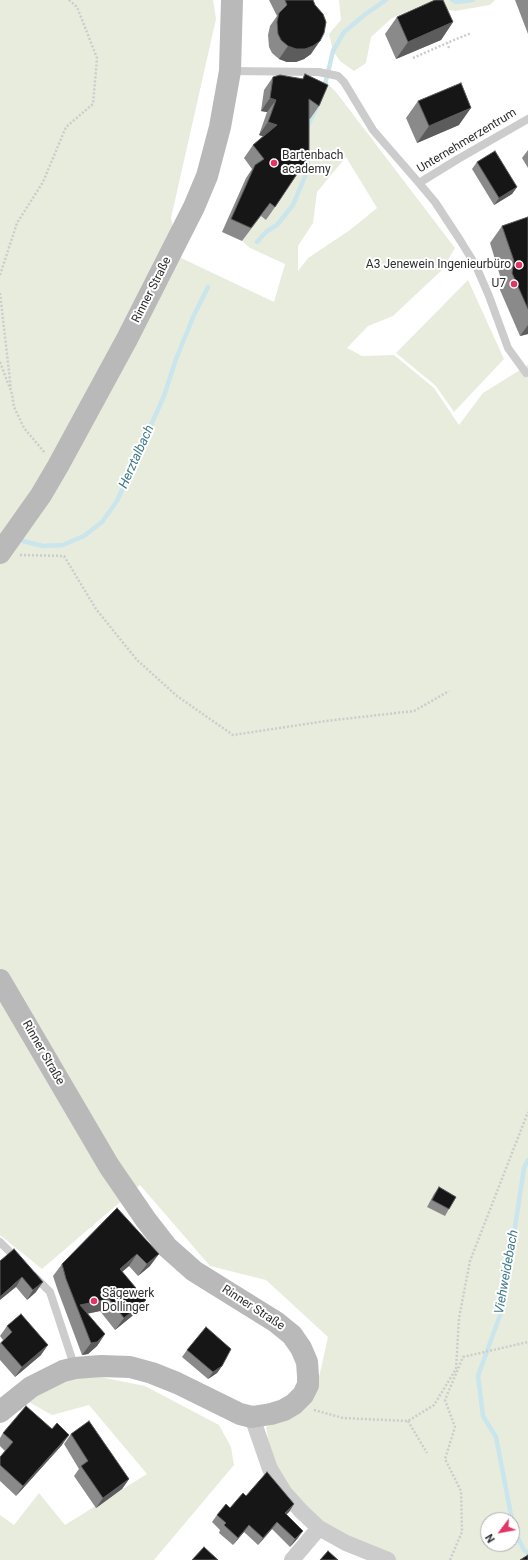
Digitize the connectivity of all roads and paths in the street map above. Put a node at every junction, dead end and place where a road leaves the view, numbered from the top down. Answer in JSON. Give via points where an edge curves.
{"nodes":[{"id":1,"x":69,"y":0,"type":"edge"},
{"id":2,"x":232,"y":0,"type":"edge"},
{"id":3,"x":471,"y":33,"type":"dead end"},
{"id":4,"x":447,"y":43,"type":"junction"},
{"id":5,"x":449,"y":48,"type":"dead end"},
{"id":6,"x":413,"y":58,"type":"edge"},
{"id":7,"x":230,"y":71,"type":"junction"},
{"id":8,"x":528,"y":119,"type":"edge"},
{"id":9,"x":419,"y":183,"type":"junction"},
{"id":10,"x":0,"y":275,"type":"edge"},
{"id":11,"x":0,"y":292,"type":"edge"},
{"id":12,"x":0,"y":362,"type":"edge"},
{"id":13,"x":526,"y":373,"type":"dead end"},
{"id":14,"x":12,"y":394,"type":"junction"},
{"id":15,"x":58,"y":466,"type":"junction"},
{"id":16,"x":7,"y":551,"type":"edge"},
{"id":17,"x":449,"y":691,"type":"dead end"},
{"id":18,"x":0,"y":980,"type":"edge"},
{"id":19,"x":528,"y":1112,"type":"edge"},
{"id":20,"x":2,"y":1248,"type":"edge"},
{"id":21,"x":528,"y":1342,"type":"edge"},
{"id":22,"x":75,"y":1368,"type":"junction"},
{"id":23,"x":294,"y":1404,"type":"junction"},
{"id":24,"x":0,"y":1412,"type":"edge"},
{"id":25,"x":252,"y":1417,"type":"junction"},
{"id":26,"x":408,"y":1421,"type":"junction"},
{"id":27,"x":427,"y":1453,"type":"dead end"},
{"id":28,"x":319,"y":1528,"type":"junction"},
{"id":29,"x":378,"y":1558,"type":"edge"},
{"id":30,"x":292,"y":1560,"type":"edge"},
{"id":31,"x":450,"y":1560,"type":"edge"}],
"edges":[{"from":1,"to":10,"type":"path","via":[[77,7],[97,58],[93,104],[66,127],[43,182],[17,224]]},
{"from":2,"to":7,"type":"main road","name":"Rinner Straße"},
{"from":3,"to":4,"type":"path"},
{"from":4,"to":5,"type":"path"},
{"from":4,"to":6,"type":"path"},
{"from":7,"to":9,"type":"lane","name":"Unternehmerzentrum","via":[[319,72],[341,79],[382,142]]},
{"from":7,"to":15,"type":"main road","name":"Rinner Straße","via":[[207,176],[194,207],[127,339]]},
{"from":8,"to":9,"type":"lane","name":"Unternehmerzentrum"},
{"from":9,"to":13,"type":"lane","name":"Unternehmerzentrum","via":[[476,266],[508,348]]},
{"from":11,"to":14,"type":"path"},
{"from":12,"to":14,"type":"path"},
{"from":14,"to":15,"type":"path","via":[[14,407],[24,428]]},
{"from":15,"to":16,"type":"main road","name":"Rinner Straße","via":[[18,528]]},
{"from":16,"to":17,"type":"path","via":[[64,556],[96,609],[137,660],[177,696],[233,735],[326,721],[414,712]]},
{"from":18,"to":23,"type":"main road","name":"Rinner Straße","via":[[109,1166],[167,1247],[194,1271],[276,1322],[292,1335],[302,1348],[307,1362],[308,1385]]},
{"from":19,"to":26,"type":"path","via":[[470,1261],[459,1318],[456,1369],[434,1405]]},
{"from":20,"to":22,"type":"lane","via":[[50,1292]]},
{"from":21,"to":31,"type":"path","via":[[463,1357],[445,1400],[455,1427],[445,1459],[461,1491],[462,1532]]},
{"from":22,"to":24,"type":"main road","name":"Rinner Straße","via":[[31,1387]]},
{"from":22,"to":25,"type":"main road","name":"Rinner Straße","via":[[130,1367],[152,1373],[240,1414]]},
{"from":23,"to":25,"type":"main road","name":"Rinner Straße","via":[[284,1410]]},
{"from":23,"to":26,"type":"path","via":[[343,1418]]},
{"from":25,"to":28,"type":"street","via":[[270,1469],[284,1492]]},
{"from":26,"to":27,"type":"path"},
{"from":28,"to":29,"type":"street"},
{"from":28,"to":30,"type":"street"}]}
